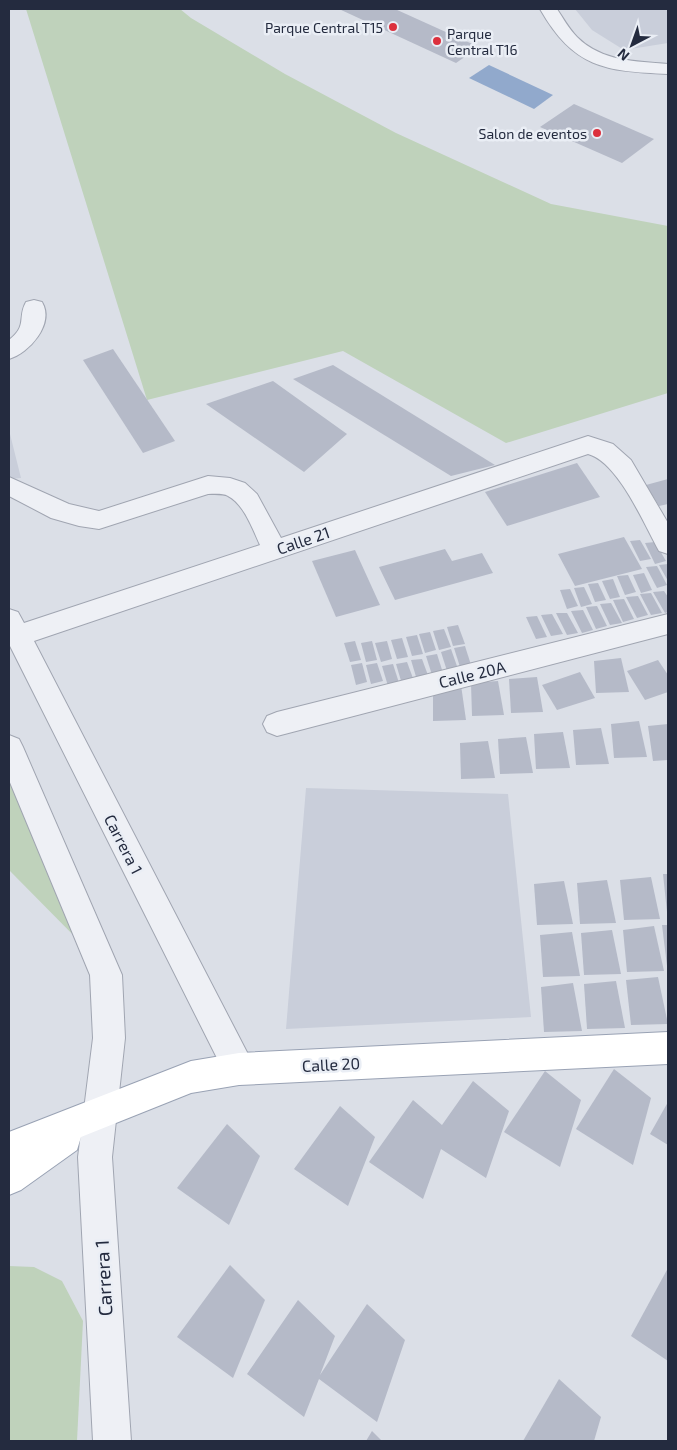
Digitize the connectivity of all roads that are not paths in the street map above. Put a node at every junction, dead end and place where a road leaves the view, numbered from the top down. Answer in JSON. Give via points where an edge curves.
{"nodes":[{"id":1,"x":548,"y":9,"type":"edge"},
{"id":2,"x":668,"y":69,"type":"edge"},
{"id":3,"x":34,"y":307,"type":"dead end"},
{"id":4,"x":9,"y":351,"type":"edge"},
{"id":5,"x":9,"y":486,"type":"edge"},
{"id":6,"x":668,"y":544,"type":"edge"},
{"id":7,"x":275,"y":550,"type":"junction"},
{"id":8,"x":668,"y":624,"type":"edge"},
{"id":9,"x":14,"y":627,"type":"edge"},
{"id":10,"x":277,"y":724,"type":"dead end"},
{"id":11,"x":9,"y":747,"type":"edge"},
{"id":12,"x":668,"y":1048,"type":"edge"},
{"id":13,"x":239,"y":1069,"type":"junction"},
{"id":14,"x":99,"y":1114,"type":"junction"},
{"id":15,"x":9,"y":1149,"type":"edge"},
{"id":16,"x":9,"y":1178,"type":"edge"},
{"id":17,"x":112,"y":1441,"type":"edge"}],
"edges":[{"from":1,"to":2,"type":"street","via":[[573,43],[598,59],[626,66]]},
{"from":3,"to":4,"type":"street","via":[[32,330]]},
{"from":5,"to":7,"type":"street","via":[[60,511],[79,518],[99,520],[208,485],[222,485],[236,489],[248,501]]},
{"from":6,"to":7,"type":"street","name":"Calle 21","via":[[623,466],[605,450],[588,445]]},
{"from":7,"to":9,"type":"street","name":"Calle 21"},
{"from":8,"to":10,"type":"street","name":"Calle 20A"},
{"from":9,"to":13,"type":"street","name":"Carrera 1"},
{"from":11,"to":14,"type":"street","name":"Carrera 1","via":[[106,975],[109,1038]]},
{"from":12,"to":13,"type":"main road","name":"Calle 20"},
{"from":13,"to":14,"type":"main road","name":"Calle 20","via":[[192,1077]]},
{"from":14,"to":15,"type":"main road","name":"Calle 20"},
{"from":14,"to":16,"type":"main road"},
{"from":14,"to":17,"type":"street","name":"Carrera 1","via":[[95,1157]]}]}
